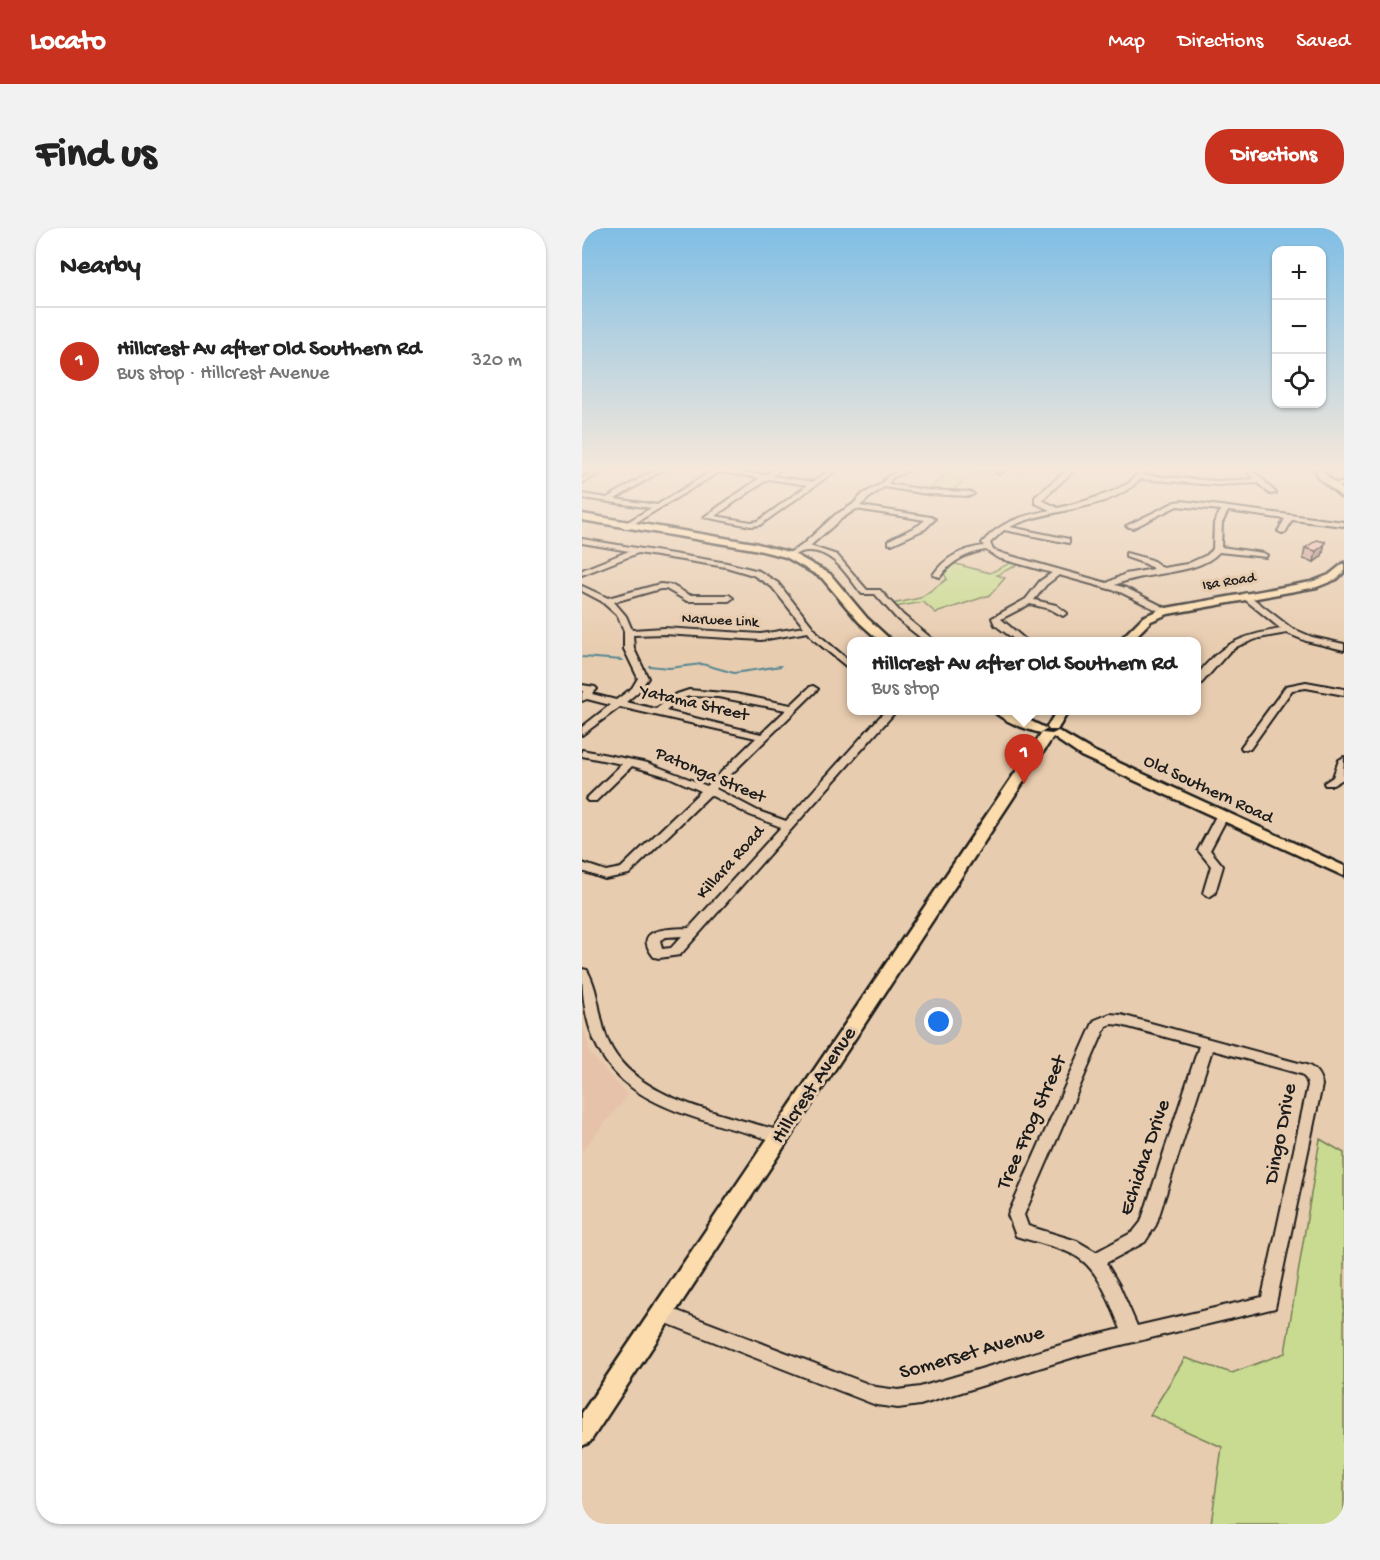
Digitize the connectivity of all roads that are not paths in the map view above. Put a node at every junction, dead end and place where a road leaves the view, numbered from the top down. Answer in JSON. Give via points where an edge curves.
{"nodes":[{"id":1,"x":649,"y":529,"type":"edge"},
{"id":2,"x":824,"y":529,"type":"edge"},
{"id":3,"x":917,"y":529,"type":"edge"},
{"id":4,"x":1003,"y":529,"type":"edge"},
{"id":5,"x":1012,"y":529,"type":"edge"},
{"id":6,"x":1218,"y":529,"type":"edge"},
{"id":7,"x":582,"y":541,"type":"edge"},
{"id":8,"x":1066,"y":541,"type":"dead end"},
{"id":9,"x":892,"y":542,"type":"dead end"},
{"id":10,"x":804,"y":548,"type":"junction"},
{"id":11,"x":986,"y":548,"type":"junction"},
{"id":12,"x":1217,"y":549,"type":"junction"},
{"id":13,"x":638,"y":550,"type":"junction"},
{"id":14,"x":789,"y":555,"type":"junction"},
{"id":15,"x":1129,"y":555,"type":"dead end"},
{"id":16,"x":1263,"y":555,"type":"dead end"},
{"id":17,"x":1344,"y":566,"type":"edge"},
{"id":18,"x":1161,"y":570,"type":"junction"},
{"id":19,"x":1058,"y":572,"type":"junction"},
{"id":20,"x":582,"y":573,"type":"edge"},
{"id":21,"x":937,"y":575,"type":"dead end"},
{"id":22,"x":1109,"y":585,"type":"junction"},
{"id":23,"x":582,"y":588,"type":"edge"},
{"id":24,"x":1246,"y":596,"type":"junction"},
{"id":25,"x":729,"y":598,"type":"dead end"},
{"id":26,"x":608,"y":601,"type":"junction"},
{"id":27,"x":1029,"y":601,"type":"junction"},
{"id":28,"x":1165,"y":610,"type":"junction"},
{"id":29,"x":1063,"y":613,"type":"dead end"},
{"id":30,"x":809,"y":629,"type":"junction"},
{"id":31,"x":1288,"y":630,"type":"junction"},
{"id":32,"x":628,"y":633,"type":"junction"},
{"id":33,"x":882,"y":637,"type":"edge"},
{"id":34,"x":926,"y":637,"type":"edge"},
{"id":35,"x":1018,"y":637,"type":"edge"},
{"id":36,"x":1128,"y":637,"type":"edge"},
{"id":37,"x":1344,"y":647,"type":"edge"},
{"id":38,"x":847,"y":664,"type":"edge"},
{"id":39,"x":1201,"y":680,"type":"edge"},
{"id":40,"x":813,"y":689,"type":"dead end"},
{"id":41,"x":1344,"y":692,"type":"edge"},
{"id":42,"x":583,"y":694,"type":"edge"},
{"id":43,"x":617,"y":704,"type":"junction"},
{"id":44,"x":793,"y":708,"type":"junction"},
{"id":45,"x":658,"y":713,"type":"junction"},
{"id":46,"x":888,"y":715,"type":"edge"},
{"id":47,"x":1006,"y":715,"type":"edge"},
{"id":48,"x":1061,"y":715,"type":"edge"},
{"id":49,"x":582,"y":732,"type":"edge"},
{"id":50,"x":1050,"y":732,"type":"junction"},
{"id":51,"x":763,"y":737,"type":"junction"},
{"id":52,"x":1246,"y":747,"type":"dead end"},
{"id":53,"x":582,"y":753,"type":"edge"},
{"id":54,"x":1344,"y":760,"type":"edge"},
{"id":55,"x":630,"y":762,"type":"junction"},
{"id":56,"x":1329,"y":783,"type":"dead end"},
{"id":57,"x":708,"y":789,"type":"junction"},
{"id":58,"x":592,"y":799,"type":"dead end"},
{"id":59,"x":1222,"y":816,"type":"junction"},
{"id":60,"x":788,"y":826,"type":"junction"},
{"id":61,"x":582,"y":867,"type":"edge"},
{"id":62,"x":1344,"y":872,"type":"edge"},
{"id":63,"x":1209,"y":893,"type":"dead end"},
{"id":64,"x":693,"y":932,"type":"dead end"},
{"id":65,"x":582,"y":973,"type":"edge"},
{"id":66,"x":1108,"y":1020,"type":"joint"},
{"id":67,"x":1207,"y":1044,"type":"junction"},
{"id":68,"x":781,"y":1137,"type":"junction"},
{"id":69,"x":1095,"y":1261,"type":"junction"},
{"id":70,"x":1269,"y":1303,"type":"joint"},
{"id":71,"x":662,"y":1313,"type":"junction"},
{"id":72,"x":1132,"y":1334,"type":"junction"},
{"id":73,"x":582,"y":1434,"type":"edge"}],
"edges":[{"from":1,"to":14,"type":"main road"},
{"from":2,"to":10,"type":"street"},
{"from":3,"to":9,"type":"street"},
{"from":4,"to":11,"type":"street","via":[[987,540]]},
{"from":5,"to":8,"type":"street"},
{"from":6,"to":12,"type":"street"},
{"from":7,"to":13,"type":"street"},
{"from":10,"to":14,"type":"street"},
{"from":10,"to":34,"type":"street","via":[[831,552],[865,592],[877,592]]},
{"from":11,"to":19,"type":"street"},
{"from":11,"to":21,"type":"street","via":[[968,551],[942,567]]},
{"from":12,"to":16,"type":"street"},
{"from":12,"to":18,"type":"street","via":[[1198,563]]},
{"from":13,"to":20,"type":"street"},
{"from":13,"to":30,"type":"street","via":[[756,573],[775,585]]},
{"from":14,"to":33,"type":"main road","via":[[826,576]]},
{"from":15,"to":18,"type":"street"},
{"from":17,"to":24,"type":"main road","name":"Isa Road","via":[[1333,577],[1313,585]]},
{"from":18,"to":22,"type":"street","via":[[1128,576]]},
{"from":19,"to":22,"type":"street"},
{"from":19,"to":27,"type":"street"},
{"from":22,"to":28,"type":"street"},
{"from":23,"to":26,"type":"street"},
{"from":24,"to":28,"type":"main road","name":"Isa Road"},
{"from":24,"to":31,"type":"street"},
{"from":25,"to":26,"type":"street","via":[[687,598],[660,586]]},
{"from":26,"to":32,"type":"street","via":[[622,616]]},
{"from":27,"to":29,"type":"street"},
{"from":27,"to":35,"type":"street","via":[[995,619]]},
{"from":28,"to":36,"type":"main road","name":"Isa Road"},
{"from":30,"to":32,"type":"street","name":"Narwee Link","via":[[761,637],[664,631]]},
{"from":30,"to":38,"type":"street"},
{"from":31,"to":37,"type":"street"},
{"from":31,"to":39,"type":"street","via":[[1233,644]]},
{"from":32,"to":43,"type":"street","via":[[628,646],[640,668],[642,682]]},
{"from":40,"to":44,"type":"street"},
{"from":41,"to":52,"type":"street","via":[[1306,685],[1289,688]]},
{"from":42,"to":43,"type":"street","name":"Yatama Street"},
{"from":43,"to":45,"type":"street","name":"Yatama Street"},
{"from":43,"to":49,"type":"street"},
{"from":44,"to":45,"type":"street","via":[[746,698],[686,693]]},
{"from":44,"to":51,"type":"street"},
{"from":45,"to":51,"type":"street","name":"Yatama Street"},
{"from":46,"to":60,"type":"street","name":"Killara Road"},
{"from":47,"to":50,"type":"main road","name":"Old Southern Road"},
{"from":48,"to":50,"type":"main road"},
{"from":50,"to":59,"type":"main road","name":"Old Southern Road","via":[[1086,753]]},
{"from":50,"to":68,"type":"main road","name":"Hillcrest Avenue"},
{"from":51,"to":57,"type":"street"},
{"from":53,"to":55,"type":"street","name":"Patonga Street"},
{"from":54,"to":56,"type":"street","via":[[1338,779]]},
{"from":55,"to":57,"type":"street","name":"Patonga Street"},
{"from":55,"to":58,"type":"street"},
{"from":57,"to":60,"type":"street","name":"Patonga Street"},
{"from":57,"to":61,"type":"street","via":[[625,871],[605,875]]},
{"from":59,"to":62,"type":"main road","name":"Old Southern Road"},
{"from":59,"to":63,"type":"street","via":[[1204,849],[1217,866]]},
{"from":60,"to":64,"type":"street","name":"Killara Road"},
{"from":65,"to":68,"type":"street","via":[[603,1044],[630,1080],[660,1098]]},
{"from":66,"to":67,"type":"street","name":"Dingo Drive"},
{"from":66,"to":69,"type":"street","name":"Tree Frog Street","via":[[1100,1023],[1016,1215],[1022,1231],[1084,1252]]},
{"from":67,"to":69,"type":"street","name":"Echidna Drive","via":[[1148,1225],[1139,1237]]},
{"from":67,"to":70,"type":"street","name":"Dingo Drive","via":[[1306,1070],[1315,1085]]},
{"from":68,"to":71,"type":"main road","name":"Hillcrest Avenue"},
{"from":69,"to":72,"type":"street"},
{"from":70,"to":72,"type":"street","name":"Somerset Avenue"},
{"from":71,"to":72,"type":"street","name":"Somerset Avenue","via":[[876,1396],[898,1399]]},
{"from":71,"to":73,"type":"main road","name":"Hillcrest Avenue"}]}
